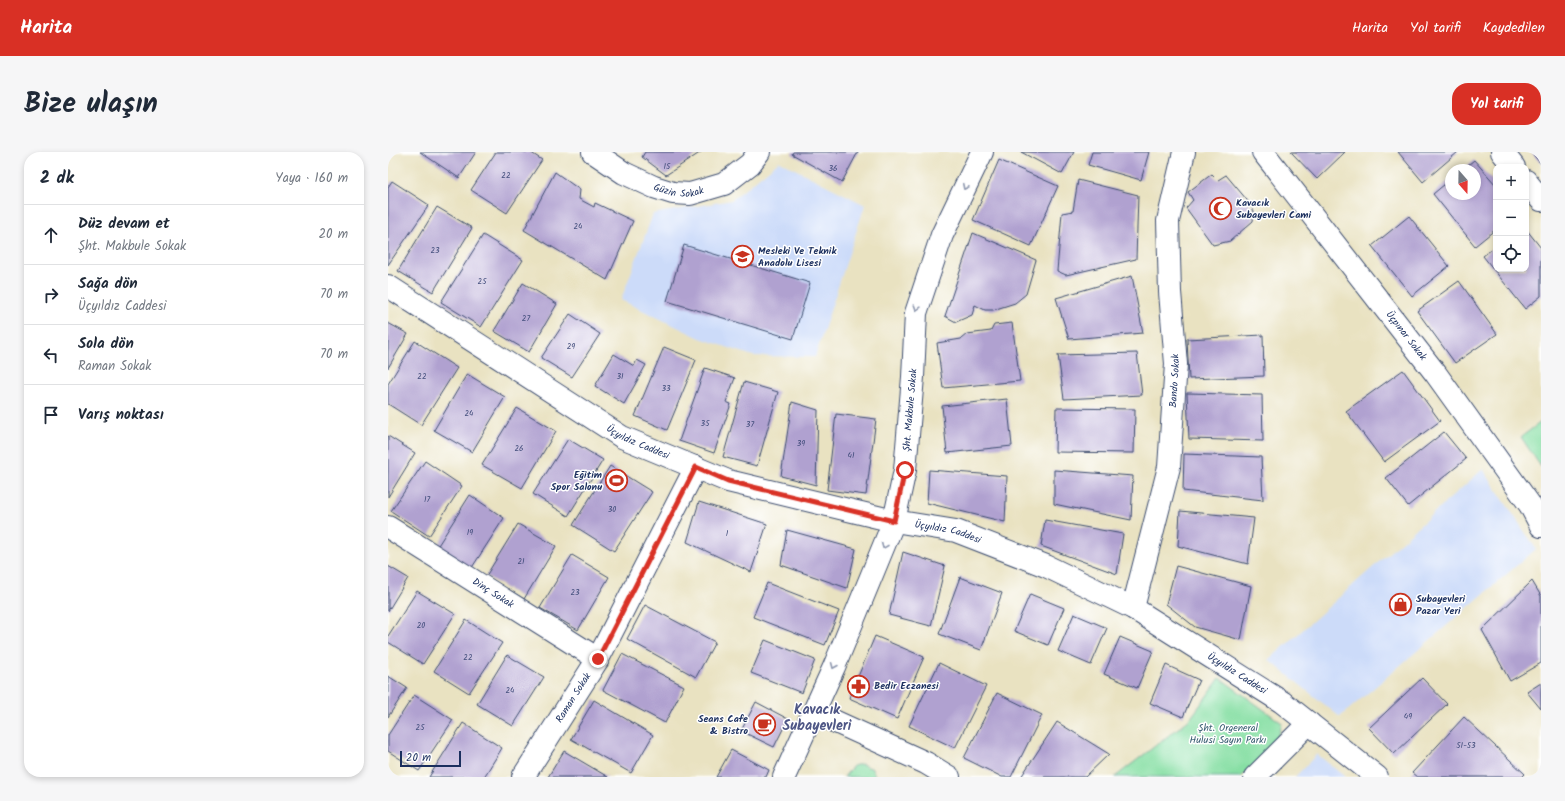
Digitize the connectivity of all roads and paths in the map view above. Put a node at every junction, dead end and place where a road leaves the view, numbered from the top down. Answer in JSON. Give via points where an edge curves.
{"nodes":[{"id":1,"x":593,"y":152,"type":"edge"},
{"id":2,"x":759,"y":152,"type":"edge"},
{"id":3,"x":982,"y":152,"type":"edge"},
{"id":4,"x":1184,"y":152,"type":"edge"},
{"id":5,"x":1263,"y":152,"type":"edge"},
{"id":6,"x":1502,"y":152,"type":"edge"},
{"id":7,"x":1512,"y":164,"type":"edge"},
{"id":8,"x":1529,"y":185,"type":"edge"},
{"id":9,"x":1541,"y":200,"type":"edge"},
{"id":10,"x":388,"y":286,"type":"edge"},
{"id":11,"x":696,"y":467,"type":"junction"},
{"id":12,"x":894,"y":521,"type":"junction"},
{"id":13,"x":1541,"y":526,"type":"edge"},
{"id":14,"x":388,"y":527,"type":"edge"},
{"id":15,"x":1133,"y":608,"type":"junction"},
{"id":16,"x":598,"y":659,"type":"junction"},
{"id":17,"x":814,"y":712,"type":"junction"},
{"id":18,"x":1309,"y":723,"type":"junction"},
{"id":19,"x":919,"y":770,"type":"edge"},
{"id":20,"x":524,"y":777,"type":"edge"},
{"id":21,"x":784,"y":777,"type":"edge"},
{"id":22,"x":949,"y":777,"type":"edge"},
{"id":23,"x":1255,"y":777,"type":"edge"},
{"id":24,"x":1377,"y":777,"type":"edge"}],
"edges":[{"from":1,"to":2,"type":"street","name":"Güzin Sokak","via":[[624,173],[654,187],[673,193],[690,194],[724,184],[750,164]]},
{"from":3,"to":12,"type":"street","name":"Şht. Makbule Sokak","one_way":true,"via":[[942,235],[916,313],[905,470]]},
{"from":4,"to":15,"type":"street","name":"Bando Sokak","via":[[1168,221],[1176,364],[1169,467]]},
{"from":5,"to":13,"type":"street","name":"Üçpınar Sokak","via":[[1436,374],[1530,505]]},
{"from":6,"to":7,"type":"street"},
{"from":8,"to":9,"type":"street"},
{"from":10,"to":11,"type":"street","name":"Üçyıldız Caddesi","via":[[622,437]]},
{"from":11,"to":12,"type":"street","name":"Üçyıldız Caddesi","via":[[728,481]]},
{"from":11,"to":16,"type":"street","name":"Raman Sokak"},
{"from":12,"to":15,"type":"street","name":"Üçyıldız Caddesi","via":[[956,531],[1046,566]]},
{"from":12,"to":17,"type":"street","name":"Şht. Makbule Sokak","one_way":true},
{"from":14,"to":16,"type":"street","name":"Dinç Sokak"},
{"from":15,"to":18,"type":"street","name":"Üçyıldız Caddesi","via":[[1282,702]]},
{"from":16,"to":20,"type":"street","name":"Raman Sokak"},
{"from":17,"to":19,"type":"street"},
{"from":17,"to":21,"type":"street","name":"Şht. Makbule Sokak"},
{"from":18,"to":23,"type":"street"},
{"from":18,"to":24,"type":"street","name":"Üçyıldız Caddesi"},
{"from":19,"to":22,"type":"street"}]}
